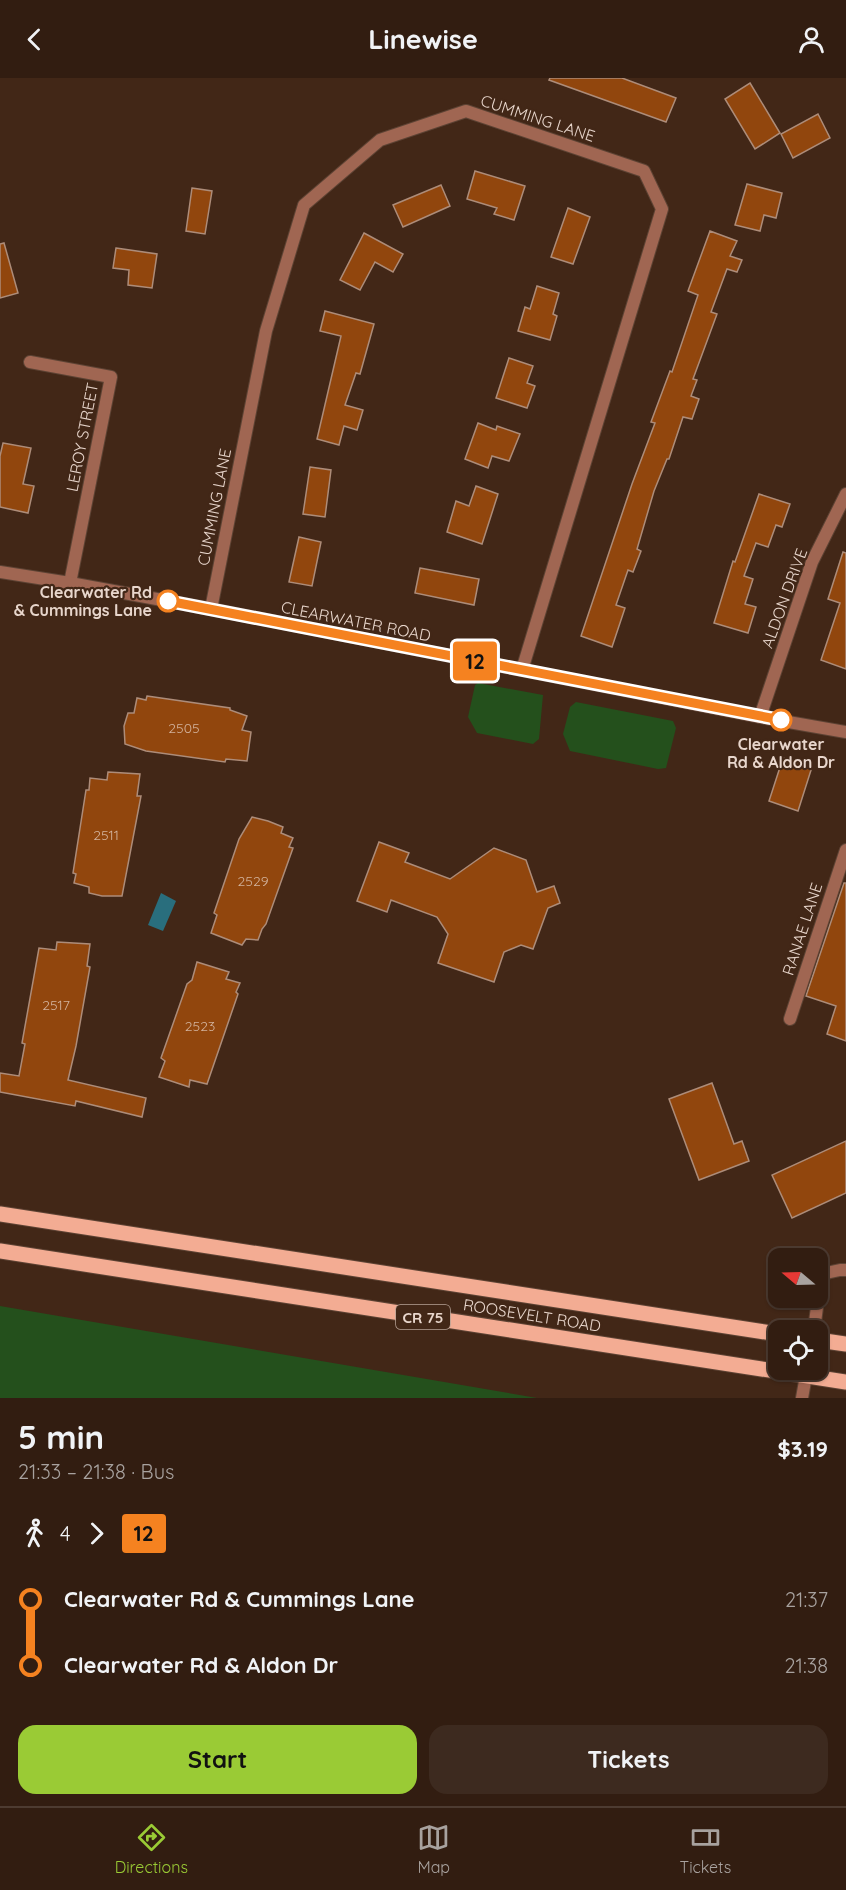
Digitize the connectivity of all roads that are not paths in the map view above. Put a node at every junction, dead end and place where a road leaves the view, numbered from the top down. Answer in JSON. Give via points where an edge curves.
{"nodes":[{"id":1,"x":30,"y":362,"type":"dead end"},
{"id":2,"x":846,"y":494,"type":"edge"},
{"id":3,"x":0,"y":572,"type":"edge"},
{"id":4,"x":70,"y":583,"type":"junction"},
{"id":5,"x":211,"y":609,"type":"junction"},
{"id":6,"x":522,"y":670,"type":"junction"},
{"id":7,"x":760,"y":717,"type":"junction"},
{"id":8,"x":846,"y":732,"type":"edge"},
{"id":9,"x":846,"y":850,"type":"edge"},
{"id":10,"x":790,"y":1019,"type":"dead end"},
{"id":11,"x":0,"y":1214,"type":"edge"},
{"id":12,"x":0,"y":1251,"type":"edge"},
{"id":13,"x":846,"y":1270,"type":"edge"},
{"id":14,"x":815,"y":1320,"type":"edge"},
{"id":15,"x":768,"y":1332,"type":"edge"},
{"id":16,"x":828,"y":1341,"type":"edge"},
{"id":17,"x":846,"y":1344,"type":"edge"},
{"id":18,"x":768,"y":1367,"type":"edge"},
{"id":19,"x":828,"y":1378,"type":"edge"},
{"id":20,"x":806,"y":1380,"type":"edge"},
{"id":21,"x":846,"y":1382,"type":"edge"},
{"id":22,"x":802,"y":1398,"type":"edge"}],
"edges":[{"from":1,"to":4,"type":"street","name":"LEROY STREET","via":[[111,377]]},
{"from":2,"to":7,"type":"street","name":"ALDON DRIVE","via":[[812,562]]},
{"from":3,"to":4,"type":"street","name":"CLEARWATER ROAD"},
{"from":4,"to":5,"type":"street","name":"CLEARWATER ROAD"},
{"from":5,"to":6,"type":"street","name":"CLEARWATER ROAD"},
{"from":5,"to":6,"type":"street","name":"CUMMING LANE","via":[[266,331],[304,205],[380,140],[466,111],[644,171],[662,209]]},
{"from":6,"to":7,"type":"street","name":"CLEARWATER ROAD"},
{"from":7,"to":8,"type":"street","name":"CLEARWATER ROAD"},
{"from":9,"to":10,"type":"street","name":"RANAE LANE"},
{"from":11,"to":15,"type":"main road","name":"ROOSEVELT ROAD","number":"CR 75"},
{"from":12,"to":18,"type":"main road","name":"ROOSEVELT ROAD","number":"CR 75"},
{"from":13,"to":14,"type":"street","via":[[826,1273],[820,1284]]},
{"from":16,"to":17,"type":"main road"},
{"from":19,"to":21,"type":"main road","name":"ROOSEVELT ROAD","number":"CR 75"},
{"from":20,"to":22,"type":"street"}]}
